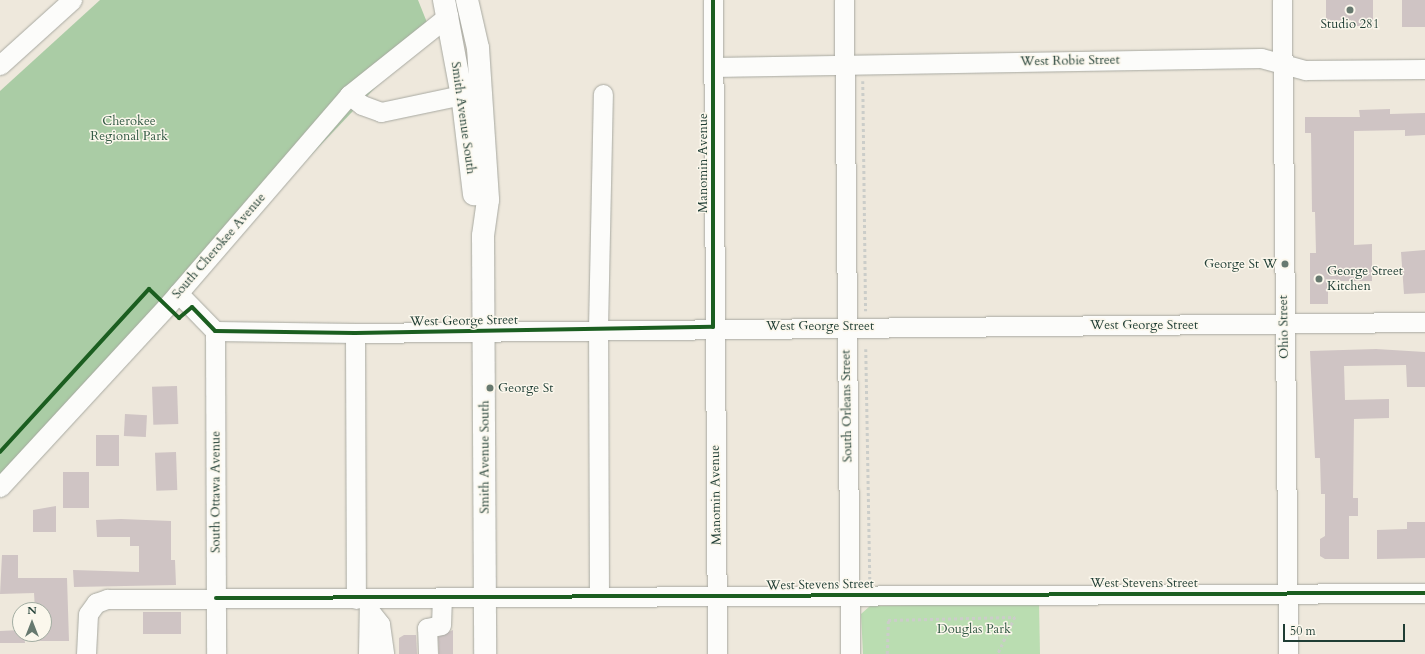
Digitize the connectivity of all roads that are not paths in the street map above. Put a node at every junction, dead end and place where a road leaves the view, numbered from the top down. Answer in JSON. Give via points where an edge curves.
{"nodes":[{"id":1,"x":72,"y":0,"type":"edge"},
{"id":2,"x":468,"y":0,"type":"edge"},
{"id":3,"x":713,"y":0,"type":"edge"},
{"id":4,"x":844,"y":0,"type":"edge"},
{"id":5,"x":1282,"y":0,"type":"edge"},
{"id":6,"x":446,"y":8,"type":"edge"},
{"id":7,"x":844,"y":63,"type":"junction"},
{"id":8,"x":0,"y":65,"type":"edge"},
{"id":9,"x":1282,"y":65,"type":"junction"},
{"id":10,"x":713,"y":67,"type":"junction"},
{"id":11,"x":1425,"y":69,"type":"edge"},
{"id":12,"x":603,"y":94,"type":"dead end"},
{"id":13,"x":462,"y":95,"type":"junction"},
{"id":14,"x":349,"y":96,"type":"junction"},
{"id":15,"x":483,"y":236,"type":"junction"},
{"id":16,"x":178,"y":293,"type":"junction"},
{"id":17,"x":1425,"y":322,"type":"edge"},
{"id":18,"x":1283,"y":324,"type":"junction"},
{"id":19,"x":846,"y":326,"type":"junction"},
{"id":20,"x":713,"y":327,"type":"junction"},
{"id":21,"x":598,"y":328,"type":"junction"},
{"id":22,"x":215,"y":330,"type":"junction"},
{"id":23,"x":485,"y":330,"type":"junction"},
{"id":24,"x":355,"y":333,"type":"junction"},
{"id":25,"x":0,"y":487,"type":"edge"},
{"id":26,"x":1288,"y":592,"type":"junction"},
{"id":27,"x":1425,"y":593,"type":"edge"},
{"id":28,"x":849,"y":595,"type":"junction"},
{"id":29,"x":599,"y":597,"type":"junction"},
{"id":30,"x":717,"y":597,"type":"junction"},
{"id":31,"x":216,"y":598,"type":"junction"},
{"id":32,"x":442,"y":599,"type":"junction"},
{"id":33,"x":485,"y":599,"type":"junction"},
{"id":34,"x":365,"y":603,"type":"junction"},
{"id":35,"x":86,"y":654,"type":"edge"},
{"id":36,"x":216,"y":654,"type":"edge"},
{"id":37,"x":368,"y":654,"type":"edge"},
{"id":38,"x":384,"y":654,"type":"edge"},
{"id":39,"x":428,"y":654,"type":"edge"},
{"id":40,"x":485,"y":654,"type":"edge"},
{"id":41,"x":717,"y":654,"type":"edge"},
{"id":42,"x":850,"y":654,"type":"edge"},
{"id":43,"x":1288,"y":654,"type":"edge"}],
"edges":[{"from":1,"to":8,"type":"street"},
{"from":2,"to":15,"type":"main road","name":"Smith Avenue South","via":[[478,48],[482,100],[488,200]]},
{"from":3,"to":10,"type":"street","name":"Manomin Avenue"},
{"from":4,"to":7,"type":"street","name":"South Orleans Street"},
{"from":5,"to":9,"type":"street","name":"Ohio Street"},
{"from":6,"to":13,"type":"main road","name":"Smith Avenue South"},
{"from":6,"to":14,"type":"street","name":"South Cherokee Avenue"},
{"from":7,"to":9,"type":"street","name":"West Robie Street","via":[[1261,58]]},
{"from":7,"to":10,"type":"street","name":"West Robie Street"},
{"from":7,"to":19,"type":"street","name":"South Orleans Street"},
{"from":9,"to":11,"type":"street","name":"West Robie Street","via":[[1305,70]]},
{"from":9,"to":18,"type":"street","name":"Ohio Street"},
{"from":10,"to":20,"type":"street","name":"Manomin Avenue"},
{"from":12,"to":21,"type":"street"},
{"from":13,"to":14,"type":"street","via":[[381,112],[362,106]]},
{"from":13,"to":15,"type":"main road","name":"Smith Avenue South","via":[[474,199]]},
{"from":14,"to":16,"type":"street","name":"South Cherokee Avenue"},
{"from":15,"to":23,"type":"main road","name":"Smith Avenue South"},
{"from":16,"to":22,"type":"street"},
{"from":16,"to":25,"type":"street","name":"South Cherokee Avenue"},
{"from":17,"to":18,"type":"street","name":"West George Street"},
{"from":18,"to":19,"type":"street","name":"West George Street"},
{"from":18,"to":26,"type":"street","name":"Ohio Street"},
{"from":19,"to":20,"type":"street","name":"West George Street"},
{"from":19,"to":28,"type":"street","name":"South Orleans Street"},
{"from":20,"to":21,"type":"street","name":"West George Street"},
{"from":20,"to":30,"type":"street","name":"Manomin Avenue"},
{"from":21,"to":23,"type":"street","name":"West George Street"},
{"from":21,"to":29,"type":"street"},
{"from":22,"to":24,"type":"street","name":"West George Street"},
{"from":22,"to":31,"type":"street","name":"South Ottawa Avenue"},
{"from":23,"to":24,"type":"street","name":"West George Street"},
{"from":23,"to":33,"type":"main road","name":"Smith Avenue South"},
{"from":24,"to":34,"type":"street"},
{"from":26,"to":27,"type":"street","name":"West Stevens Street"},
{"from":26,"to":28,"type":"street","name":"West Stevens Street"},
{"from":26,"to":43,"type":"street","name":"Ohio Street"},
{"from":28,"to":30,"type":"street","name":"West Stevens Street"},
{"from":28,"to":42,"type":"street","name":"South Orleans Street"},
{"from":29,"to":30,"type":"street","name":"West Stevens Street"},
{"from":29,"to":33,"type":"street","name":"West Stevens Street"},
{"from":30,"to":41,"type":"street","name":"Manomin Avenue"},
{"from":31,"to":34,"type":"street","name":"West Stevens Street"},
{"from":31,"to":35,"type":"street","name":"West Stevens Street","via":[[107,599],[96,603],[88,614]]},
{"from":31,"to":36,"type":"street","name":"South Ottawa Avenue"},
{"from":32,"to":33,"type":"street","name":"West Stevens Street"},
{"from":32,"to":34,"type":"street","name":"West Stevens Street"},
{"from":32,"to":39,"type":"street","via":[[441,626],[427,628]]},
{"from":33,"to":40,"type":"main road","name":"Smith Avenue South"},
{"from":34,"to":37,"type":"street"},
{"from":34,"to":38,"type":"street","via":[[380,624]]}]}
